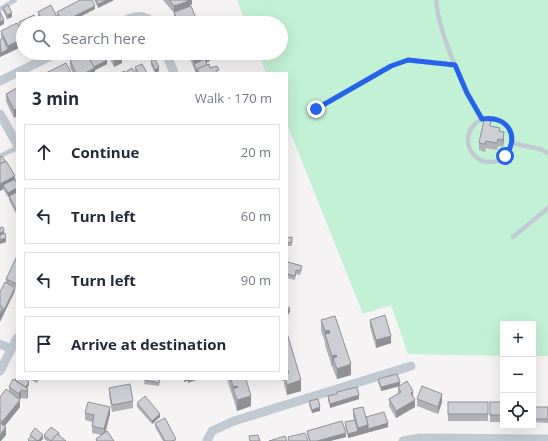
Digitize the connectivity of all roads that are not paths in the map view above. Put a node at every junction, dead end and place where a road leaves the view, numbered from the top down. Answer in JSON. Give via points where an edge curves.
{"nodes":[{"id":1,"x":15,"y":0,"type":"edge"},
{"id":2,"x":436,"y":0,"type":"edge"},
{"id":3,"x":0,"y":9,"type":"edge"},
{"id":4,"x":44,"y":60,"type":"edge"},
{"id":5,"x":168,"y":60,"type":"edge"},
{"id":6,"x":455,"y":65,"type":"junction"},
{"id":7,"x":19,"y":72,"type":"edge"},
{"id":8,"x":172,"y":72,"type":"edge"},
{"id":9,"x":16,"y":73,"type":"edge"},
{"id":10,"x":0,"y":81,"type":"edge"},
{"id":11,"x":316,"y":109,"type":"dead end"},
{"id":12,"x":0,"y":114,"type":"edge"},
{"id":13,"x":482,"y":119,"type":"junction"},
{"id":14,"x":16,"y":142,"type":"edge"},
{"id":15,"x":512,"y":143,"type":"junction"},
{"id":16,"x":16,"y":148,"type":"edge"},
{"id":17,"x":548,"y":152,"type":"edge"},
{"id":18,"x":0,"y":156,"type":"edge"},
{"id":19,"x":548,"y":208,"type":"edge"},
{"id":20,"x":513,"y":237,"type":"dead end"},
{"id":21,"x":16,"y":340,"type":"edge"},
{"id":22,"x":0,"y":344,"type":"edge"},
{"id":23,"x":11,"y":349,"type":"junction"},
{"id":24,"x":410,"y":366,"type":"dead end"},
{"id":25,"x":0,"y":371,"type":"edge"},
{"id":26,"x":548,"y":439,"type":"edge"},
{"id":27,"x":207,"y":441,"type":"edge"},
{"id":28,"x":403,"y":441,"type":"edge"}],
"edges":[{"from":1,"to":3,"type":"lane"},
{"from":2,"to":6,"type":"lane","via":[[445,40]]},
{"from":4,"to":7,"type":"street"},
{"from":5,"to":8,"type":"street"},
{"from":6,"to":11,"type":"lane","via":[[408,60],[391,66]]},
{"from":6,"to":13,"type":"lane"},
{"from":9,"to":10,"type":"street"},
{"from":12,"to":14,"type":"street"},
{"from":13,"to":15,"type":"lane","via":[[497,119],[504,123],[512,135]]},
{"from":13,"to":15,"type":"lane","via":[[468,134],[469,149],[478,160],[499,160],[510,150]]},
{"from":15,"to":17,"type":"lane"},
{"from":16,"to":18,"type":"lane"},
{"from":19,"to":20,"type":"lane"},
{"from":21,"to":23,"type":"street"},
{"from":22,"to":23,"type":"street"},
{"from":23,"to":25,"type":"street"},
{"from":24,"to":27,"type":"street","via":[[234,421],[212,431]]},
{"from":26,"to":28,"type":"street","via":[[420,438]]}]}
